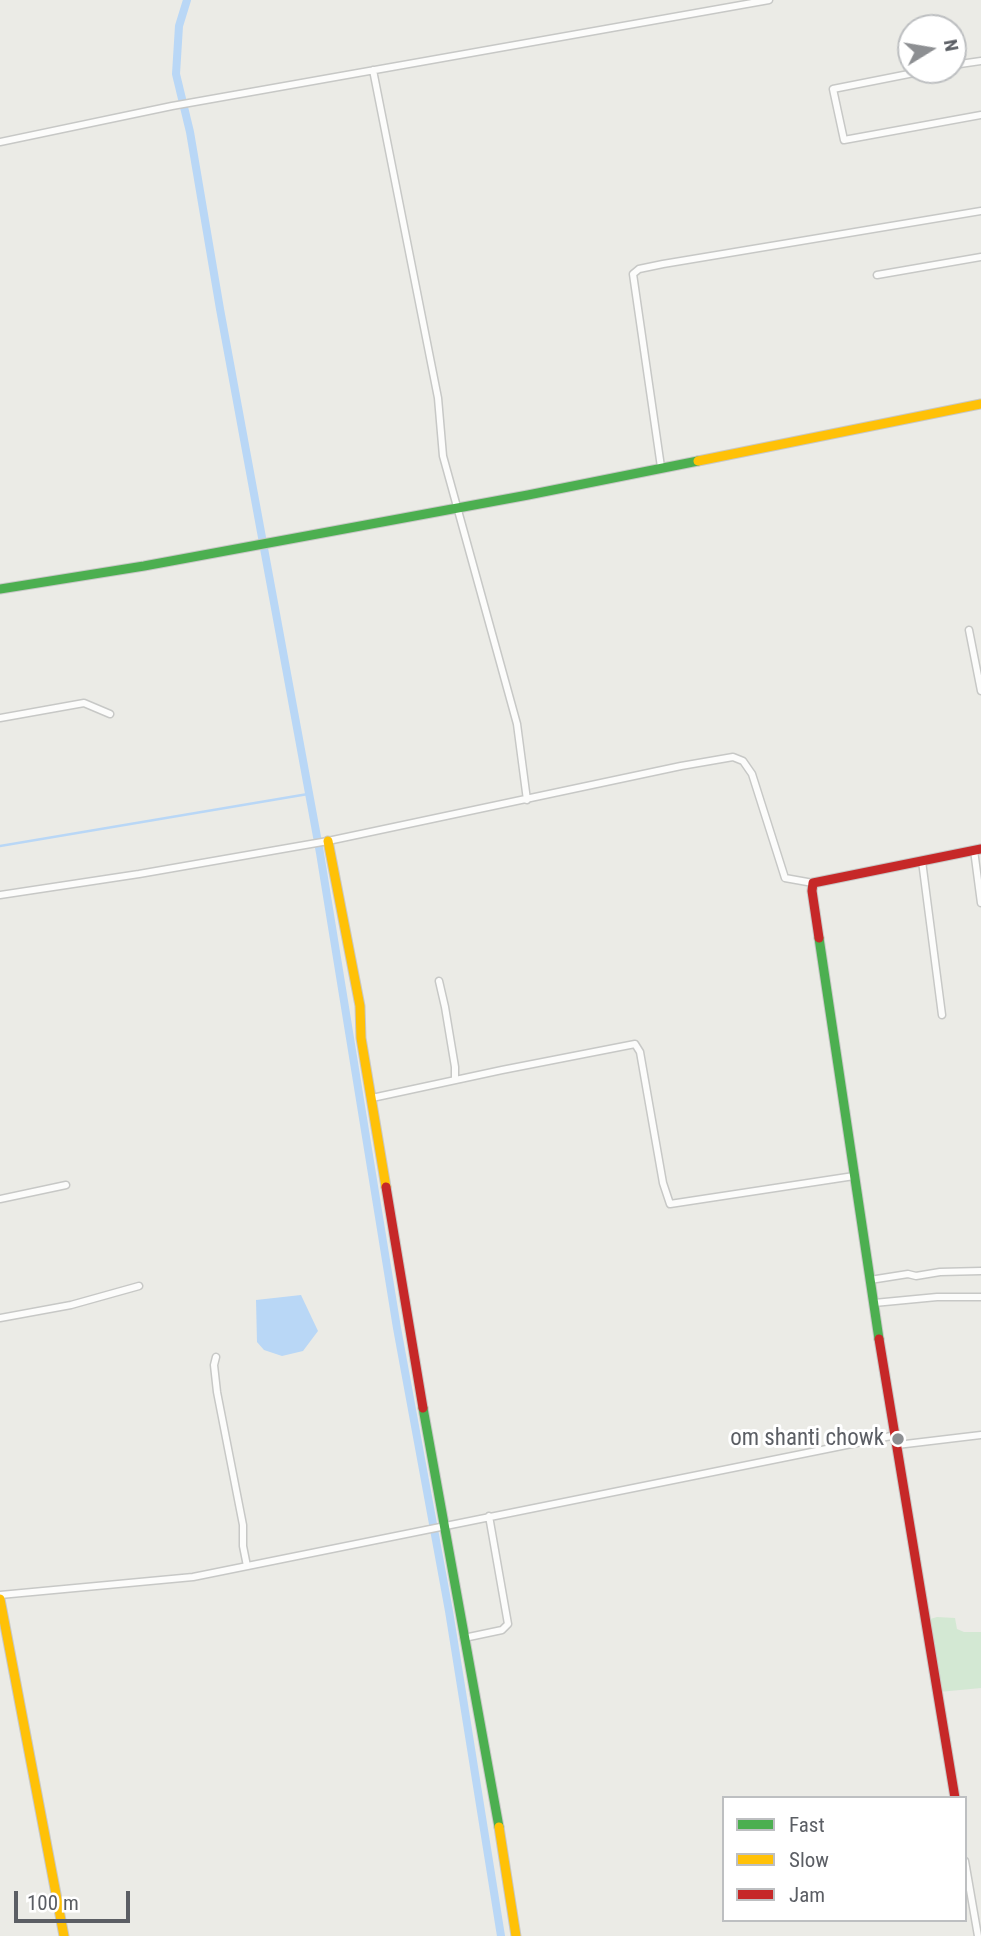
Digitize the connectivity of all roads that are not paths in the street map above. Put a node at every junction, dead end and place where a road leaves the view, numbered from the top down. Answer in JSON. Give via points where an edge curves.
{"nodes":[{"id":1,"x":769,"y":0,"type":"edge"},
{"id":2,"x":373,"y":70,"type":"junction"},
{"id":3,"x":897,"y":76,"type":"edge"},
{"id":4,"x":981,"y":115,"type":"edge"},
{"id":5,"x":0,"y":142,"type":"edge"},
{"id":6,"x":981,"y":211,"type":"edge"},
{"id":7,"x":981,"y":257,"type":"edge"},
{"id":8,"x":877,"y":275,"type":"dead end"},
{"id":9,"x":981,"y":404,"type":"edge"},
{"id":10,"x":661,"y":467,"type":"junction"},
{"id":11,"x":456,"y":508,"type":"junction"},
{"id":12,"x":0,"y":589,"type":"edge"},
{"id":13,"x":970,"y":630,"type":"dead end"},
{"id":14,"x":981,"y":691,"type":"edge"},
{"id":15,"x":110,"y":714,"type":"dead end"},
{"id":16,"x":0,"y":718,"type":"edge"},
{"id":17,"x":527,"y":800,"type":"junction"},
{"id":18,"x":325,"y":842,"type":"junction"},
{"id":19,"x":977,"y":849,"type":"edge"},
{"id":20,"x":922,"y":861,"type":"junction"},
{"id":21,"x":813,"y":883,"type":"junction"},
{"id":22,"x":0,"y":895,"type":"edge"},
{"id":23,"x":981,"y":903,"type":"edge"},
{"id":24,"x":439,"y":981,"type":"dead end"},
{"id":25,"x":942,"y":1015,"type":"dead end"},
{"id":26,"x":455,"y":1080,"type":"junction"},
{"id":27,"x":372,"y":1098,"type":"junction"},
{"id":28,"x":854,"y":1176,"type":"junction"},
{"id":29,"x":66,"y":1185,"type":"dead end"},
{"id":30,"x":0,"y":1199,"type":"edge"},
{"id":31,"x":981,"y":1271,"type":"edge"},
{"id":32,"x":870,"y":1280,"type":"junction"},
{"id":33,"x":139,"y":1286,"type":"dead end"},
{"id":34,"x":981,"y":1297,"type":"edge"},
{"id":35,"x":874,"y":1303,"type":"junction"},
{"id":36,"x":0,"y":1318,"type":"edge"},
{"id":37,"x":216,"y":1357,"type":"dead end"},
{"id":38,"x":981,"y":1435,"type":"edge"},
{"id":39,"x":896,"y":1440,"type":"junction"},
{"id":40,"x":489,"y":1516,"type":"junction"},
{"id":41,"x":443,"y":1526,"type":"junction"},
{"id":42,"x":247,"y":1566,"type":"junction"},
{"id":43,"x":0,"y":1597,"type":"edge"},
{"id":44,"x":464,"y":1639,"type":"junction"},
{"id":45,"x":955,"y":1796,"type":"edge"},
{"id":46,"x":967,"y":1873,"type":"edge"},
{"id":47,"x":64,"y":1936,"type":"edge"},
{"id":48,"x":516,"y":1936,"type":"edge"},
{"id":49,"x":978,"y":1936,"type":"edge"}],
"edges":[{"from":1,"to":2,"type":"street"},
{"from":2,"to":5,"type":"street"},
{"from":2,"to":11,"type":"street"},
{"from":3,"to":4,"type":"street","via":[[833,89],[844,140]]},
{"from":6,"to":10,"type":"street","via":[[639,269],[633,274]]},
{"from":7,"to":8,"type":"street"},
{"from":9,"to":10,"type":"street"},
{"from":10,"to":11,"type":"street"},
{"from":11,"to":12,"type":"street"},
{"from":11,"to":17,"type":"street","via":[[517,724]]},
{"from":13,"to":14,"type":"street"},
{"from":15,"to":16,"type":"street","via":[[83,703]]},
{"from":17,"to":18,"type":"street"},
{"from":17,"to":21,"type":"street","via":[[733,757],[743,761],[752,774],[785,878]]},
{"from":18,"to":22,"type":"street"},
{"from":18,"to":27,"type":"street","via":[[360,1006]]},
{"from":19,"to":20,"type":"street"},
{"from":19,"to":23,"type":"street"},
{"from":20,"to":21,"type":"street"},
{"from":20,"to":25,"type":"street"},
{"from":21,"to":28,"type":"street"},
{"from":24,"to":26,"type":"street"},
{"from":26,"to":27,"type":"street"},
{"from":26,"to":28,"type":"street","via":[[635,1044],[670,1204]]},
{"from":27,"to":41,"type":"street"},
{"from":28,"to":32,"type":"street"},
{"from":29,"to":30,"type":"street"},
{"from":31,"to":32,"type":"street"},
{"from":32,"to":35,"type":"street"},
{"from":33,"to":36,"type":"street"},
{"from":34,"to":35,"type":"street"},
{"from":35,"to":39,"type":"street"},
{"from":37,"to":42,"type":"street","via":[[217,1392]]},
{"from":38,"to":39,"type":"street"},
{"from":39,"to":40,"type":"street"},
{"from":39,"to":45,"type":"street"},
{"from":40,"to":41,"type":"street"},
{"from":40,"to":44,"type":"street","via":[[508,1624],[502,1630]]},
{"from":41,"to":42,"type":"street"},
{"from":41,"to":44,"type":"street"},
{"from":42,"to":43,"type":"street","via":[[194,1577]]},
{"from":43,"to":47,"type":"street"},
{"from":44,"to":48,"type":"street"},
{"from":46,"to":49,"type":"street"}]}
